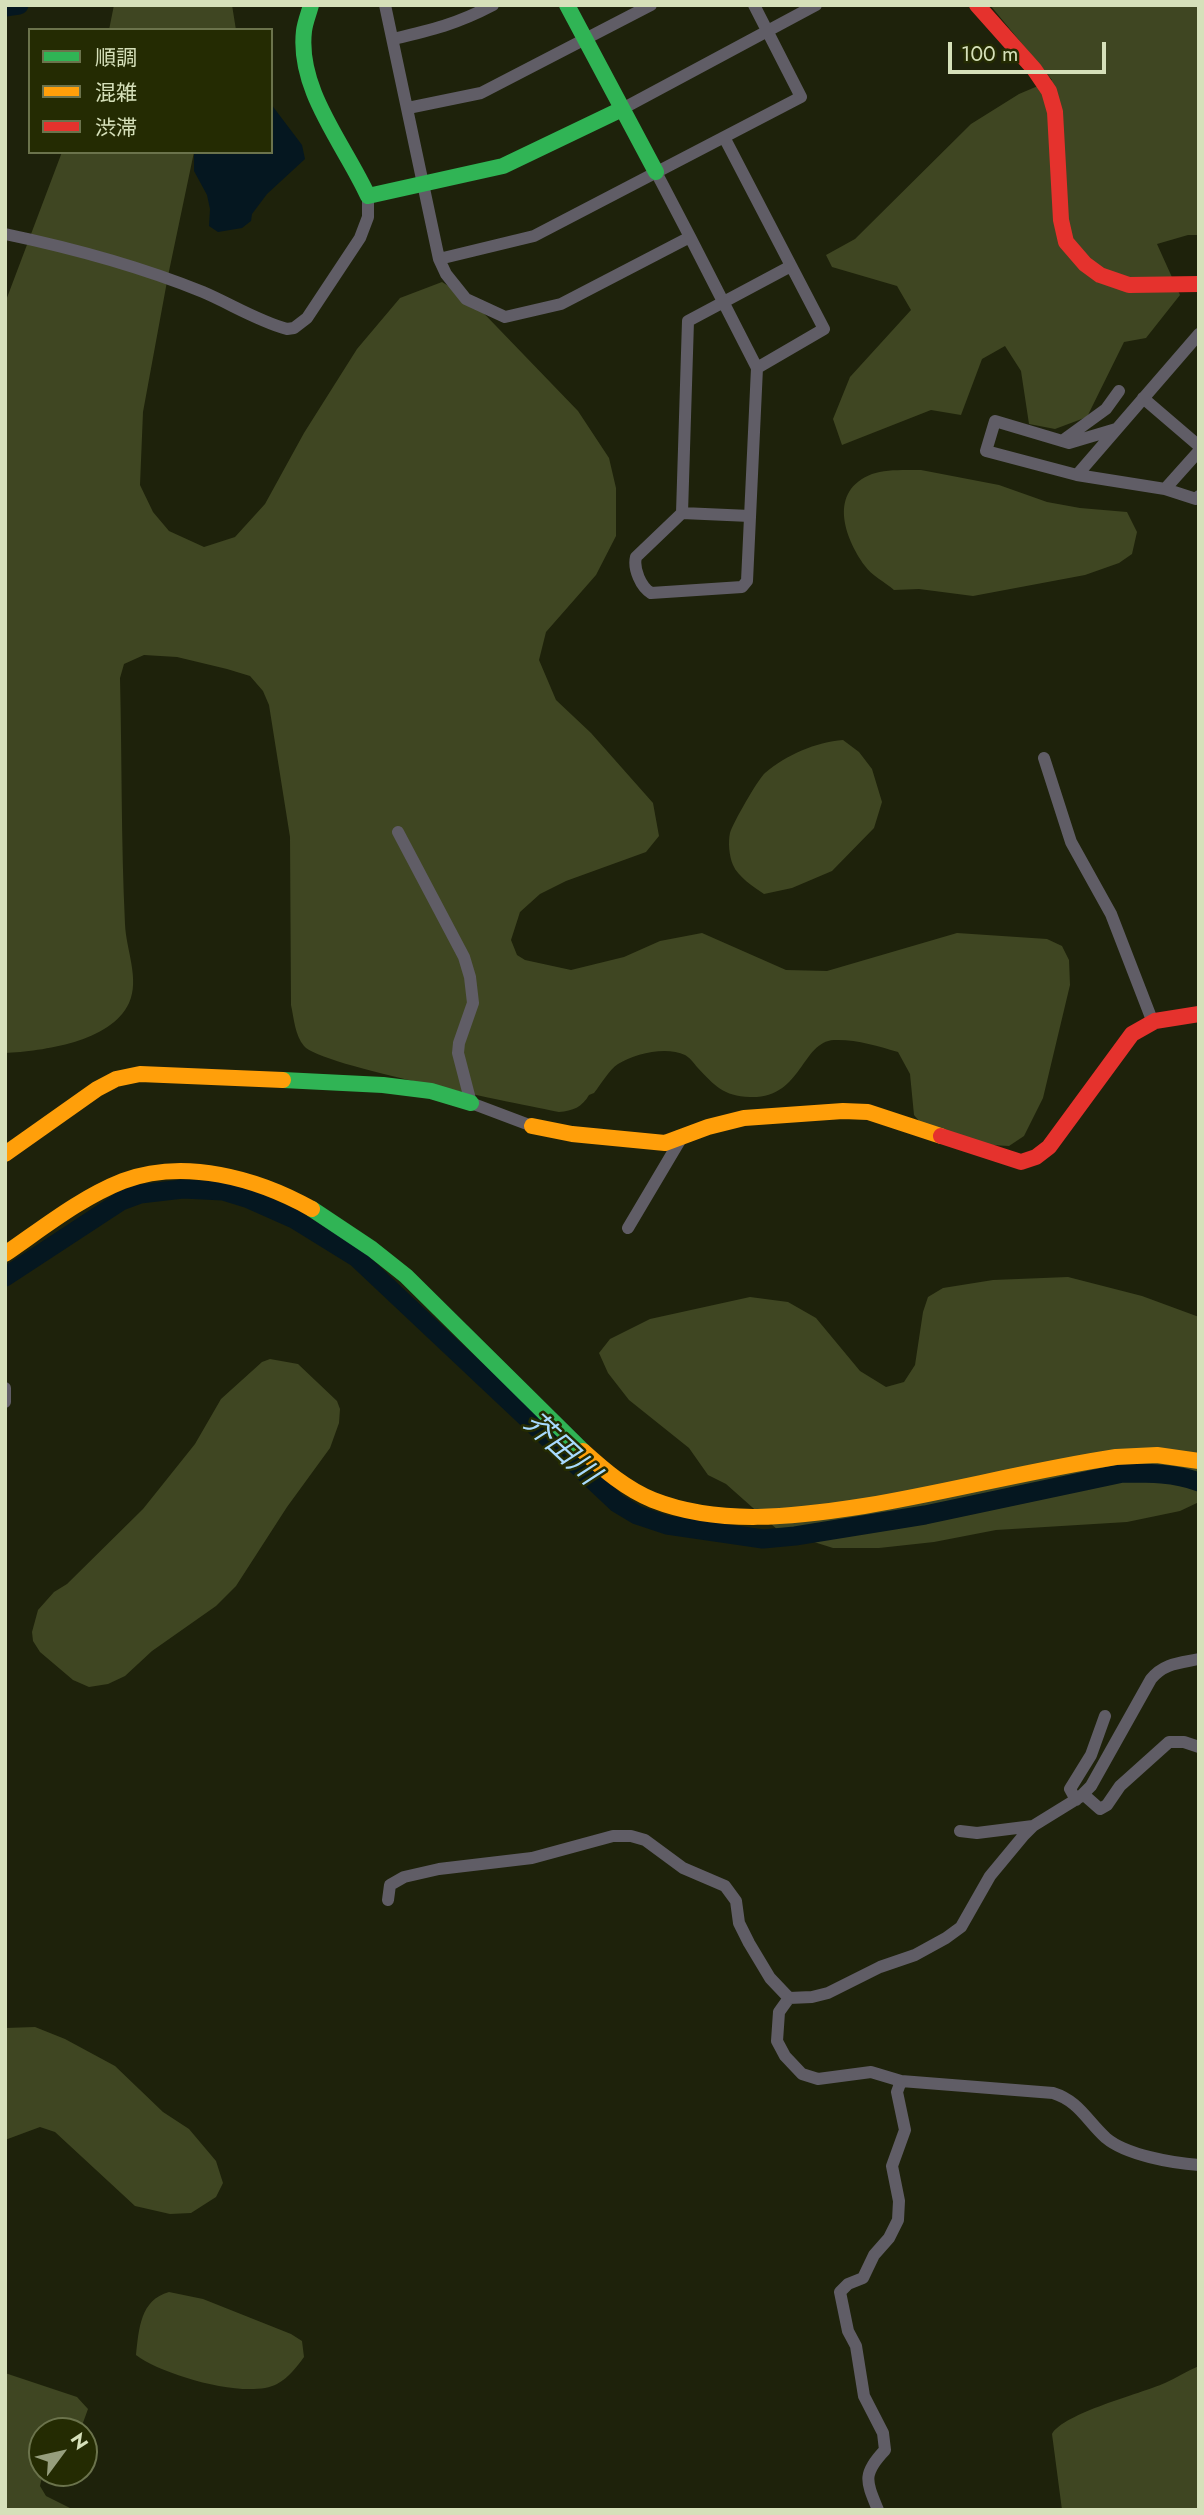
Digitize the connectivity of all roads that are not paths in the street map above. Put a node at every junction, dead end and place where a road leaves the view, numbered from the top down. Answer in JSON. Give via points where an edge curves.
{"nodes":[{"id":1,"x":311,"y":5,"type":"edge"},
{"id":2,"x":385,"y":5,"type":"edge"},
{"id":3,"x":493,"y":5,"type":"edge"},
{"id":4,"x":567,"y":5,"type":"edge"},
{"id":5,"x":651,"y":5,"type":"edge"},
{"id":6,"x":754,"y":5,"type":"edge"},
{"id":7,"x":816,"y":5,"type":"edge"},
{"id":8,"x":976,"y":5,"type":"edge"},
{"id":9,"x":767,"y":31,"type":"junction"},
{"id":10,"x":393,"y":38,"type":"junction"},
{"id":11,"x":585,"y":40,"type":"junction"},
{"id":12,"x":408,"y":108,"type":"junction"},
{"id":13,"x":622,"y":108,"type":"junction"},
{"id":14,"x":724,"y":137,"type":"junction"},
{"id":15,"x":656,"y":173,"type":"junction"},
{"id":16,"x":425,"y":184,"type":"junction"},
{"id":17,"x":368,"y":196,"type":"junction"},
{"id":18,"x":5,"y":234,"type":"edge"},
{"id":19,"x":690,"y":237,"type":"junction"},
{"id":20,"x":439,"y":259,"type":"junction"},
{"id":21,"x":791,"y":266,"type":"junction"},
{"id":22,"x":1199,"y":284,"type":"edge"},
{"id":23,"x":723,"y":302,"type":"junction"},
{"id":24,"x":1199,"y":334,"type":"edge"},
{"id":25,"x":757,"y":368,"type":"junction"},
{"id":26,"x":1119,"y":391,"type":"dead end"},
{"id":27,"x":1143,"y":398,"type":"junction"},
{"id":28,"x":1116,"y":429,"type":"junction"},
{"id":29,"x":1062,"y":441,"type":"junction"},
{"id":30,"x":1199,"y":449,"type":"edge"},
{"id":31,"x":1077,"y":475,"type":"junction"},
{"id":32,"x":1165,"y":489,"type":"junction"},
{"id":33,"x":1199,"y":496,"type":"edge"},
{"id":34,"x":682,"y":513,"type":"junction"},
{"id":35,"x":750,"y":516,"type":"junction"},
{"id":36,"x":1044,"y":758,"type":"dead end"},
{"id":37,"x":398,"y":832,"type":"dead end"},
{"id":38,"x":1199,"y":1014,"type":"edge"},
{"id":39,"x":1152,"y":1020,"type":"junction"},
{"id":40,"x":471,"y":1103,"type":"junction"},
{"id":41,"x":532,"y":1126,"type":"joint"},
{"id":42,"x":682,"y":1137,"type":"junction"},
{"id":43,"x":5,"y":1154,"type":"edge"},
{"id":44,"x":628,"y":1228,"type":"dead end"},
{"id":45,"x":5,"y":1254,"type":"edge"},
{"id":46,"x":5,"y":1388,"type":"edge"},
{"id":47,"x":5,"y":1402,"type":"edge"},
{"id":48,"x":1199,"y":1461,"type":"edge"},
{"id":49,"x":1199,"y":1659,"type":"edge"},
{"id":50,"x":1105,"y":1716,"type":"dead end"},
{"id":51,"x":1199,"y":1747,"type":"edge"},
{"id":52,"x":1079,"y":1797,"type":"junction"},
{"id":53,"x":1033,"y":1826,"type":"junction"},
{"id":54,"x":960,"y":1831,"type":"dead end"},
{"id":55,"x":388,"y":1899,"type":"dead end"},
{"id":56,"x":789,"y":1998,"type":"junction"},
{"id":57,"x":901,"y":2081,"type":"junction"},
{"id":58,"x":1199,"y":2165,"type":"edge"},
{"id":59,"x":877,"y":2510,"type":"edge"}],
"edges":[{"from":1,"to":17,"type":"street","via":[[305,18],[304,46],[312,87]]},
{"from":2,"to":10,"type":"street"},
{"from":3,"to":10,"type":"street","via":[[441,29]]},
{"from":4,"to":11,"type":"street"},
{"from":5,"to":11,"type":"street"},
{"from":6,"to":9,"type":"street"},
{"from":7,"to":9,"type":"street"},
{"from":8,"to":22,"type":"street","via":[[1049,91],[1055,112],[1066,242],[1100,275],[1129,285]]},
{"from":9,"to":13,"type":"street"},
{"from":9,"to":14,"type":"street","via":[[802,97]]},
{"from":10,"to":12,"type":"street"},
{"from":11,"to":12,"type":"street","via":[[481,93]]},
{"from":11,"to":13,"type":"street"},
{"from":12,"to":16,"type":"street"},
{"from":13,"to":15,"type":"street"},
{"from":13,"to":16,"type":"street","via":[[503,166]]},
{"from":14,"to":15,"type":"street"},
{"from":14,"to":21,"type":"street"},
{"from":15,"to":19,"type":"street"},
{"from":15,"to":20,"type":"street","via":[[534,236]]},
{"from":16,"to":17,"type":"street"},
{"from":16,"to":20,"type":"street"},
{"from":17,"to":18,"type":"street","via":[[368,217],[360,238],[307,318],[287,329],[157,275],[77,249]]},
{"from":19,"to":20,"type":"street","via":[[561,304],[505,317],[466,299]]},
{"from":19,"to":23,"type":"street"},
{"from":21,"to":23,"type":"street"},
{"from":21,"to":25,"type":"street","via":[[824,329]]},
{"from":23,"to":25,"type":"street"},
{"from":23,"to":34,"type":"street","via":[[688,321]]},
{"from":24,"to":27,"type":"street"},
{"from":25,"to":35,"type":"street"},
{"from":26,"to":29,"type":"street","via":[[1106,409]]},
{"from":27,"to":28,"type":"street"},
{"from":27,"to":30,"type":"street"},
{"from":28,"to":29,"type":"street"},
{"from":28,"to":31,"type":"street"},
{"from":29,"to":31,"type":"street","via":[[995,421],[986,451]]},
{"from":30,"to":32,"type":"street"},
{"from":31,"to":32,"type":"street"},
{"from":32,"to":33,"type":"street","via":[[1196,499]]},
{"from":34,"to":35,"type":"street"},
{"from":34,"to":35,"type":"street","via":[[636,557],[634,565],[651,593],[742,587],[747,581]]},
{"from":36,"to":39,"type":"street","via":[[1071,842],[1111,915]]},
{"from":37,"to":40,"type":"street","via":[[464,957],[470,977],[473,1003],[458,1053]]},
{"from":38,"to":39,"type":"street"},
{"from":39,"to":42,"type":"street","via":[[1132,1034],[1049,1147],[1021,1162],[867,1112],[744,1118]]},
{"from":40,"to":41,"type":"street"},
{"from":40,"to":43,"type":"street","via":[[431,1091],[383,1085],[141,1074],[97,1089]]},
{"from":41,"to":42,"type":"street","via":[[630,1141],[665,1143]]},
{"from":42,"to":44,"type":"street"},
{"from":45,"to":48,"type":"street","via":[[103,1190],[125,1181],[189,1171],[243,1180],[328,1219],[403,1273],[536,1406],[632,1491],[655,1502],[704,1513],[783,1517],[935,1494],[1136,1454]]},
{"from":46,"to":47,"type":"street"},
{"from":49,"to":52,"type":"street","via":[[1159,1669],[1091,1786]]},
{"from":50,"to":52,"type":"street","via":[[1091,1755],[1070,1789]]},
{"from":51,"to":52,"type":"street","via":[[1169,1742],[1100,1810]]},
{"from":52,"to":53,"type":"street"},
{"from":53,"to":54,"type":"street"},
{"from":53,"to":56,"type":"street","via":[[990,1876],[961,1927],[946,1938],[828,1993]]},
{"from":55,"to":56,"type":"street","via":[[390,1885],[404,1878],[532,1858],[613,1836],[631,1836],[645,1840],[683,1868],[725,1886],[736,1901],[739,1923],[749,1943],[770,1978]]},
{"from":56,"to":57,"type":"street","via":[[779,2012],[777,2041],[802,2074],[818,2079],[871,2072]]},
{"from":57,"to":58,"type":"street","via":[[1053,2093],[1080,2108],[1120,2147]]},
{"from":57,"to":59,"type":"street","via":[[897,2092],[905,2130],[892,2166],[898,2220],[863,2278],[840,2292],[864,2396],[883,2433],[885,2450],[867,2472]]}]}
